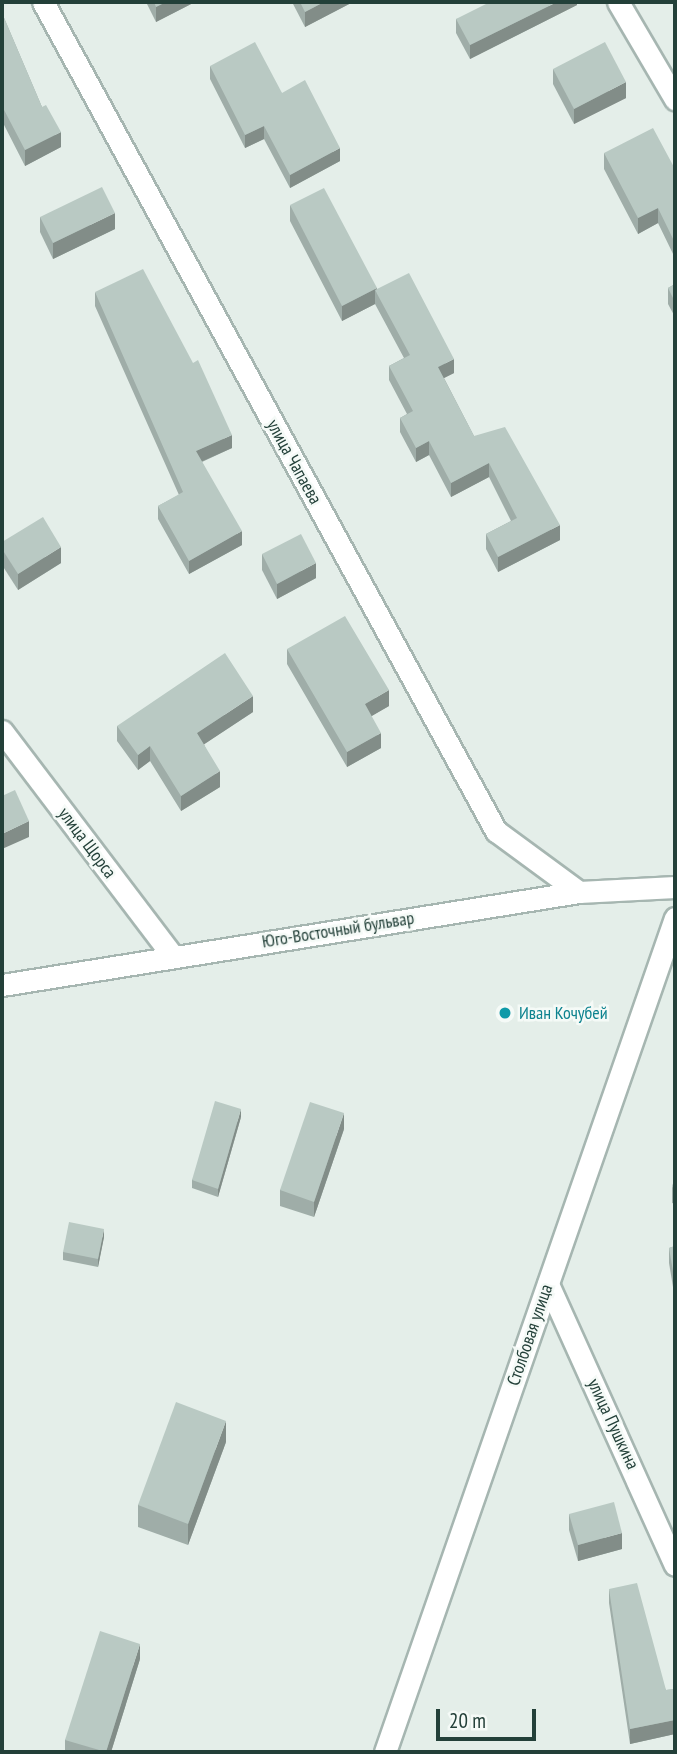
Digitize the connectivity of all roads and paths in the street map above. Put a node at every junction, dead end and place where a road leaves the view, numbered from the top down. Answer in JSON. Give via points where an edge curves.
{"nodes":[{"id":1,"x":43,"y":2,"type":"edge"},
{"id":2,"x":618,"y":2,"type":"edge"},
{"id":3,"x":675,"y":99,"type":"edge"},
{"id":4,"x":2,"y":731,"type":"edge"},
{"id":5,"x":675,"y":887,"type":"edge"},
{"id":6,"x":579,"y":892,"type":"junction"},
{"id":7,"x":675,"y":918,"type":"edge"},
{"id":8,"x":173,"y":956,"type":"junction"},
{"id":9,"x":2,"y":985,"type":"edge"},
{"id":10,"x":548,"y":1284,"type":"junction"},
{"id":11,"x":675,"y":1565,"type":"edge"},
{"id":12,"x":384,"y":1752,"type":"edge"}],
"edges":[{"from":1,"to":6,"type":"street","name":"улица Чапаева","via":[[496,831]]},
{"from":2,"to":3,"type":"street"},
{"from":4,"to":8,"type":"street","name":"улица Щорса"},
{"from":5,"to":6,"type":"street","name":"Юго-Восточный бульвар"},
{"from":6,"to":8,"type":"street","name":"Юго-Восточный бульвар"},
{"from":7,"to":10,"type":"street","name":"Столбовая улица"},
{"from":8,"to":9,"type":"street","name":"Юго-Восточный бульвар"},
{"from":10,"to":11,"type":"street","name":"улица Пушкина"},
{"from":10,"to":12,"type":"street","name":"Столбовая улица"}]}
